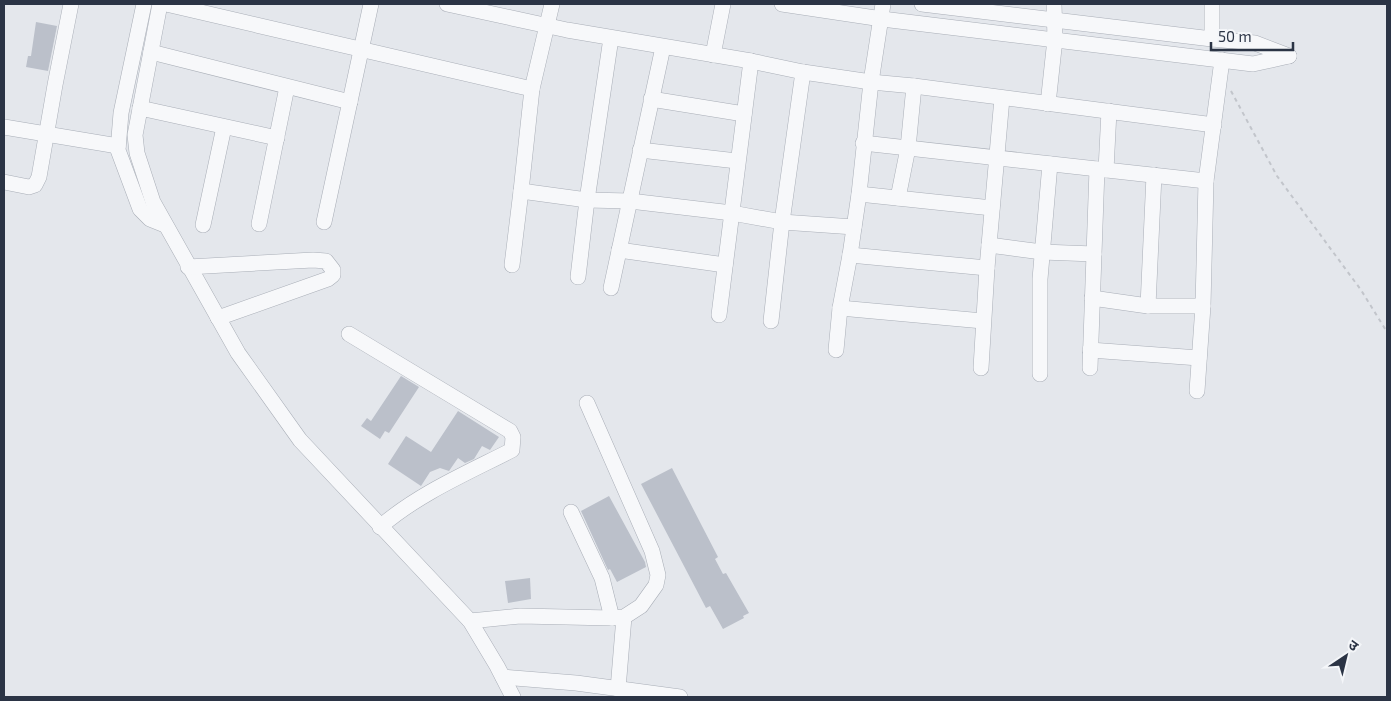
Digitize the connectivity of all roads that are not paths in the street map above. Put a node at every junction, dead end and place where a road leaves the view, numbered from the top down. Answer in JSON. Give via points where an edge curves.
{"nodes":[{"id":1,"x":71,"y":4,"type":"edge"},
{"id":2,"x":144,"y":4,"type":"edge"},
{"id":3,"x":160,"y":4,"type":"edge"},
{"id":4,"x":166,"y":4,"type":"edge"},
{"id":5,"x":371,"y":4,"type":"edge"},
{"id":6,"x":447,"y":4,"type":"edge"},
{"id":7,"x":552,"y":4,"type":"edge"},
{"id":8,"x":723,"y":4,"type":"edge"},
{"id":9,"x":782,"y":4,"type":"edge"},
{"id":10,"x":922,"y":4,"type":"edge"},
{"id":11,"x":1054,"y":4,"type":"edge"},
{"id":12,"x":1212,"y":4,"type":"edge"},
{"id":13,"x":883,"y":11,"type":"edge"},
{"id":14,"x":1054,"y":20,"type":"junction"},
{"id":15,"x":546,"y":26,"type":"junction"},
{"id":16,"x":611,"y":38,"type":"junction"},
{"id":17,"x":1055,"y":39,"type":"junction"},
{"id":18,"x":1212,"y":39,"type":"junction"},
{"id":19,"x":663,"y":47,"type":"junction"},
{"id":20,"x":362,"y":50,"type":"junction"},
{"id":21,"x":151,"y":52,"type":"junction"},
{"id":22,"x":713,"y":55,"type":"junction"},
{"id":23,"x":751,"y":61,"type":"junction"},
{"id":24,"x":1221,"y":67,"type":"junction"},
{"id":25,"x":803,"y":72,"type":"junction"},
{"id":26,"x":871,"y":82,"type":"junction"},
{"id":27,"x":287,"y":86,"type":"junction"},
{"id":28,"x":914,"y":86,"type":"junction"},
{"id":29,"x":532,"y":89,"type":"junction"},
{"id":30,"x":1002,"y":98,"type":"junction"},
{"id":31,"x":651,"y":99,"type":"junction"},
{"id":32,"x":350,"y":102,"type":"junction"},
{"id":33,"x":1048,"y":104,"type":"junction"},
{"id":34,"x":140,"y":108,"type":"junction"},
{"id":35,"x":1109,"y":111,"type":"junction"},
{"id":36,"x":744,"y":114,"type":"junction"},
{"id":37,"x":1214,"y":125,"type":"junction"},
{"id":38,"x":4,"y":127,"type":"edge"},
{"id":39,"x":224,"y":127,"type":"junction"},
{"id":40,"x":47,"y":134,"type":"junction"},
{"id":41,"x":277,"y":138,"type":"junction"},
{"id":42,"x":863,"y":143,"type":"junction"},
{"id":43,"x":118,"y":146,"type":"junction"},
{"id":44,"x":908,"y":148,"type":"junction"},
{"id":45,"x":640,"y":150,"type":"junction"},
{"id":46,"x":997,"y":158,"type":"junction"},
{"id":47,"x":737,"y":161,"type":"junction"},
{"id":48,"x":1050,"y":164,"type":"junction"},
{"id":49,"x":1101,"y":169,"type":"junction"},
{"id":50,"x":1154,"y":175,"type":"junction"},
{"id":51,"x":1206,"y":180,"type":"junction"},
{"id":52,"x":4,"y":182,"type":"edge"},
{"id":53,"x":521,"y":191,"type":"junction"},
{"id":54,"x":859,"y":194,"type":"junction"},
{"id":55,"x":898,"y":198,"type":"junction"},
{"id":56,"x":587,"y":200,"type":"junction"},
{"id":57,"x":630,"y":200,"type":"junction"},
{"id":58,"x":992,"y":208,"type":"junction"},
{"id":59,"x":732,"y":213,"type":"junction"},
{"id":60,"x":324,"y":222,"type":"dead end"},
{"id":61,"x":782,"y":222,"type":"junction"},
{"id":62,"x":259,"y":224,"type":"dead end"},
{"id":63,"x":165,"y":225,"type":"junction"},
{"id":64,"x":203,"y":225,"type":"dead end"},
{"id":65,"x":854,"y":227,"type":"junction"},
{"id":66,"x":989,"y":245,"type":"junction"},
{"id":67,"x":619,"y":250,"type":"junction"},
{"id":68,"x":1042,"y":252,"type":"junction"},
{"id":69,"x":850,"y":254,"type":"junction"},
{"id":70,"x":1094,"y":254,"type":"junction"},
{"id":71,"x":512,"y":265,"type":"dead end"},
{"id":72,"x":725,"y":265,"type":"junction"},
{"id":73,"x":188,"y":266,"type":"junction"},
{"id":74,"x":987,"y":268,"type":"junction"},
{"id":75,"x":578,"y":278,"type":"dead end"},
{"id":76,"x":611,"y":288,"type":"dead end"},
{"id":77,"x":1092,"y":298,"type":"junction"},
{"id":78,"x":1148,"y":306,"type":"junction"},
{"id":79,"x":1203,"y":306,"type":"junction"},
{"id":80,"x":840,"y":308,"type":"junction"},
{"id":81,"x":718,"y":315,"type":"dead end"},
{"id":82,"x":218,"y":318,"type":"junction"},
{"id":83,"x":770,"y":321,"type":"dead end"},
{"id":84,"x":984,"y":321,"type":"junction"},
{"id":85,"x":349,"y":334,"type":"dead end"},
{"id":86,"x":836,"y":350,"type":"dead end"},
{"id":87,"x":1090,"y":350,"type":"junction"},
{"id":88,"x":1199,"y":358,"type":"junction"},
{"id":89,"x":981,"y":368,"type":"dead end"},
{"id":90,"x":1090,"y":368,"type":"dead end"},
{"id":91,"x":1040,"y":374,"type":"dead end"},
{"id":92,"x":1197,"y":391,"type":"dead end"},
{"id":93,"x":586,"y":403,"type":"dead end"},
{"id":94,"x":571,"y":512,"type":"dead end"},
{"id":95,"x":380,"y":527,"type":"junction"},
{"id":96,"x":618,"y":618,"type":"junction"},
{"id":97,"x":470,"y":621,"type":"junction"},
{"id":98,"x":502,"y":677,"type":"junction"},
{"id":99,"x":618,"y":689,"type":"junction"},
{"id":100,"x":513,"y":697,"type":"edge"},
{"id":101,"x":680,"y":697,"type":"edge"}],
"edges":[{"from":1,"to":40,"type":"street"},
{"from":2,"to":43,"type":"street","via":[[121,113]]},
{"from":3,"to":21,"type":"street"},
{"from":4,"to":20,"type":"street"},
{"from":5,"to":20,"type":"street"},
{"from":6,"to":15,"type":"street"},
{"from":7,"to":15,"type":"street"},
{"from":8,"to":22,"type":"street"},
{"from":9,"to":13,"type":"street"},
{"from":10,"to":14,"type":"street"},
{"from":11,"to":14,"type":"street"},
{"from":12,"to":18,"type":"street"},
{"from":13,"to":17,"type":"street"},
{"from":13,"to":26,"type":"street"},
{"from":14,"to":17,"type":"street"},
{"from":14,"to":18,"type":"street"},
{"from":15,"to":16,"type":"street"},
{"from":15,"to":29,"type":"street"},
{"from":16,"to":19,"type":"street"},
{"from":16,"to":56,"type":"street"},
{"from":17,"to":24,"type":"street"},
{"from":17,"to":33,"type":"street"},
{"from":18,"to":24,"type":"street","via":[[1255,43],[1288,56]]},
{"from":19,"to":22,"type":"street"},
{"from":19,"to":31,"type":"street"},
{"from":20,"to":29,"type":"street"},
{"from":20,"to":32,"type":"street"},
{"from":21,"to":27,"type":"street"},
{"from":21,"to":34,"type":"street"},
{"from":22,"to":23,"type":"street"},
{"from":23,"to":25,"type":"street"},
{"from":23,"to":36,"type":"street"},
{"from":24,"to":37,"type":"street"},
{"from":25,"to":26,"type":"street"},
{"from":25,"to":61,"type":"street"},
{"from":26,"to":28,"type":"street"},
{"from":26,"to":42,"type":"street"},
{"from":27,"to":32,"type":"street"},
{"from":27,"to":41,"type":"street"},
{"from":28,"to":30,"type":"street"},
{"from":28,"to":44,"type":"street"},
{"from":29,"to":53,"type":"street"},
{"from":30,"to":33,"type":"street"},
{"from":30,"to":46,"type":"street"},
{"from":31,"to":36,"type":"street"},
{"from":31,"to":45,"type":"street"},
{"from":32,"to":60,"type":"street"},
{"from":33,"to":35,"type":"street"},
{"from":34,"to":39,"type":"street"},
{"from":34,"to":63,"type":"street","via":[[135,135],[137,153],[153,202]]},
{"from":35,"to":37,"type":"street"},
{"from":35,"to":49,"type":"street"},
{"from":36,"to":47,"type":"street"},
{"from":37,"to":51,"type":"street"},
{"from":38,"to":40,"type":"street"},
{"from":39,"to":41,"type":"street"},
{"from":39,"to":64,"type":"street"},
{"from":40,"to":43,"type":"street"},
{"from":40,"to":52,"type":"street","via":[[35,185],[29,187]]},
{"from":41,"to":62,"type":"street"},
{"from":42,"to":44,"type":"street"},
{"from":42,"to":54,"type":"street"},
{"from":43,"to":63,"type":"street","via":[[140,209],[150,219]]},
{"from":44,"to":46,"type":"street"},
{"from":44,"to":55,"type":"street"},
{"from":45,"to":47,"type":"street"},
{"from":45,"to":57,"type":"street"},
{"from":46,"to":48,"type":"street"},
{"from":46,"to":58,"type":"street"},
{"from":47,"to":59,"type":"street"},
{"from":48,"to":49,"type":"street"},
{"from":48,"to":68,"type":"street"},
{"from":49,"to":50,"type":"street"},
{"from":49,"to":70,"type":"street"},
{"from":50,"to":51,"type":"street"},
{"from":50,"to":78,"type":"street"},
{"from":51,"to":79,"type":"street"},
{"from":53,"to":56,"type":"street"},
{"from":53,"to":71,"type":"street"},
{"from":54,"to":55,"type":"street"},
{"from":54,"to":65,"type":"street"},
{"from":55,"to":58,"type":"street"},
{"from":56,"to":57,"type":"street"},
{"from":56,"to":75,"type":"street"},
{"from":57,"to":59,"type":"street"},
{"from":57,"to":67,"type":"street"},
{"from":58,"to":66,"type":"street"},
{"from":59,"to":61,"type":"street"},
{"from":59,"to":72,"type":"street"},
{"from":61,"to":65,"type":"street"},
{"from":61,"to":83,"type":"street"},
{"from":63,"to":73,"type":"street"},
{"from":65,"to":69,"type":"street"},
{"from":66,"to":68,"type":"street"},
{"from":66,"to":74,"type":"street"},
{"from":67,"to":72,"type":"street"},
{"from":67,"to":76,"type":"street"},
{"from":68,"to":70,"type":"street"},
{"from":68,"to":91,"type":"street"},
{"from":69,"to":74,"type":"street"},
{"from":69,"to":80,"type":"street"},
{"from":70,"to":77,"type":"street"},
{"from":72,"to":81,"type":"street"},
{"from":73,"to":82,"type":"street"},
{"from":73,"to":82,"type":"street","via":[[313,260],[326,261],[333,270],[328,279]]},
{"from":74,"to":84,"type":"street"},
{"from":77,"to":78,"type":"street"},
{"from":77,"to":87,"type":"street"},
{"from":78,"to":79,"type":"street"},
{"from":79,"to":88,"type":"street"},
{"from":80,"to":84,"type":"street"},
{"from":80,"to":86,"type":"street"},
{"from":82,"to":95,"type":"street","via":[[238,354],[300,440]]},
{"from":84,"to":89,"type":"street"},
{"from":85,"to":95,"type":"street","via":[[510,431],[514,437],[512,450],[421,498]]},
{"from":87,"to":88,"type":"street"},
{"from":87,"to":90,"type":"street"},
{"from":88,"to":92,"type":"street"},
{"from":93,"to":96,"type":"street","via":[[652,551],[658,575],[656,585],[642,606]]},
{"from":94,"to":96,"type":"street"},
{"from":95,"to":97,"type":"street"},
{"from":96,"to":97,"type":"street","via":[[520,616]]},
{"from":96,"to":99,"type":"street"},
{"from":97,"to":98,"type":"street"},
{"from":98,"to":99,"type":"street"},
{"from":98,"to":100,"type":"street"},
{"from":99,"to":101,"type":"street"}]}
